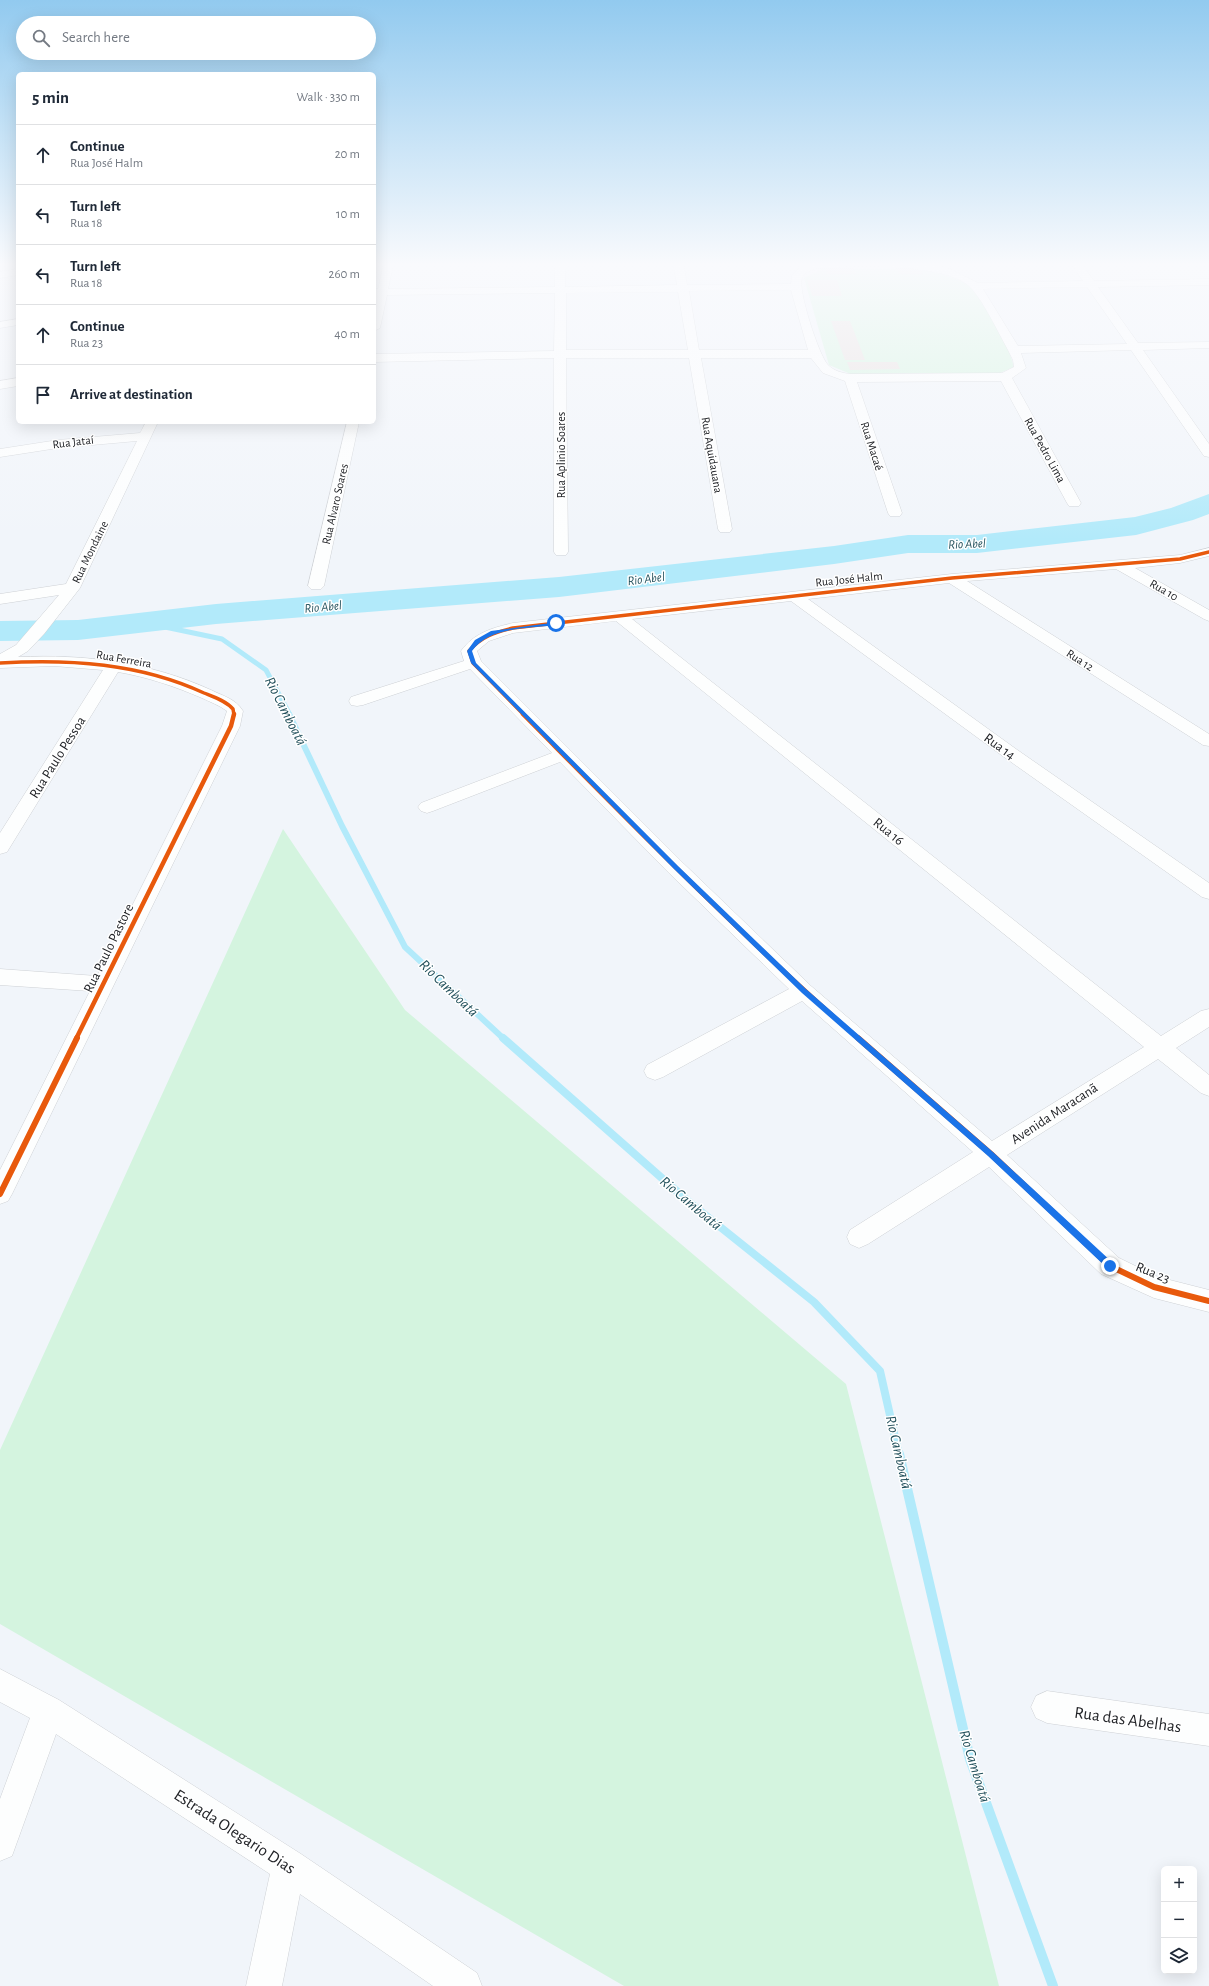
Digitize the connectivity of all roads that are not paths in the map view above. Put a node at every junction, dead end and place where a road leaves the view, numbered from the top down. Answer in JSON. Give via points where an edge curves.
{"nodes":[{"id":1,"x":560,"y":354,"type":"edge"},
{"id":2,"x":694,"y":354,"type":"edge"},
{"id":3,"x":815,"y":354,"type":"edge"},
{"id":4,"x":528,"y":355,"type":"edge"},
{"id":5,"x":1016,"y":355,"type":"edge"},
{"id":6,"x":1139,"y":355,"type":"edge"},
{"id":7,"x":376,"y":358,"type":"edge"},
{"id":8,"x":1005,"y":377,"type":"junction"},
{"id":9,"x":850,"y":378,"type":"junction"},
{"id":10,"x":16,"y":382,"type":"edge"},
{"id":11,"x":0,"y":385,"type":"edge"},
{"id":12,"x":151,"y":424,"type":"edge"},
{"id":13,"x":353,"y":424,"type":"edge"},
{"id":14,"x":146,"y":436,"type":"junction"},
{"id":15,"x":0,"y":453,"type":"edge"},
{"id":16,"x":1209,"y":453,"type":"edge"},
{"id":17,"x":1074,"y":503,"type":"dead end"},
{"id":18,"x":895,"y":513,"type":"dead end"},
{"id":19,"x":725,"y":529,"type":"dead end"},
{"id":20,"x":561,"y":552,"type":"dead end"},
{"id":21,"x":1209,"y":552,"type":"edge"},
{"id":22,"x":1119,"y":565,"type":"junction"},
{"id":23,"x":952,"y":578,"type":"junction"},
{"id":24,"x":316,"y":586,"type":"dead end"},
{"id":25,"x":72,"y":588,"type":"junction"},
{"id":26,"x":794,"y":596,"type":"junction"},
{"id":27,"x":0,"y":599,"type":"edge"},
{"id":28,"x":619,"y":616,"type":"junction"},
{"id":29,"x":1209,"y":616,"type":"edge"},
{"id":30,"x":0,"y":662,"type":"edge"},
{"id":31,"x":473,"y":663,"type":"junction"},
{"id":32,"x":114,"y":666,"type":"junction"},
{"id":33,"x":357,"y":701,"type":"dead end"},
{"id":34,"x":235,"y":711,"type":"joint"},
{"id":35,"x":1209,"y":741,"type":"edge"},
{"id":36,"x":564,"y":754,"type":"junction"},
{"id":37,"x":427,"y":807,"type":"dead end"},
{"id":38,"x":0,"y":848,"type":"edge"},
{"id":39,"x":1209,"y":892,"type":"edge"},
{"id":40,"x":0,"y":976,"type":"edge"},
{"id":41,"x":103,"y":984,"type":"junction"},
{"id":42,"x":804,"y":991,"type":"junction"},
{"id":43,"x":1209,"y":1017,"type":"edge"},
{"id":44,"x":1160,"y":1047,"type":"junction"},
{"id":45,"x":655,"y":1071,"type":"dead end"},
{"id":46,"x":1209,"y":1087,"type":"edge"},
{"id":47,"x":991,"y":1154,"type":"junction"},
{"id":48,"x":0,"y":1194,"type":"edge"},
{"id":49,"x":858,"y":1237,"type":"dead end"},
{"id":50,"x":1209,"y":1301,"type":"edge"},
{"id":51,"x":0,"y":1685,"type":"edge"},
{"id":52,"x":1047,"y":1707,"type":"dead end"},
{"id":53,"x":48,"y":1711,"type":"junction"},
{"id":54,"x":1209,"y":1730,"type":"edge"},
{"id":55,"x":0,"y":1844,"type":"edge"},
{"id":56,"x":289,"y":1866,"type":"junction"},
{"id":57,"x":264,"y":1986,"type":"edge"},
{"id":58,"x":464,"y":1986,"type":"edge"}],
"edges":[{"from":1,"to":20,"type":"street","name":"Rua Aplinio Soares"},
{"from":2,"to":19,"type":"street","name":"Rua Aquidauana"},
{"from":3,"to":9,"type":"street","via":[[825,369]]},
{"from":4,"to":7,"type":"street"},
{"from":5,"to":8,"type":"street","via":[[1020,368]]},
{"from":6,"to":16,"type":"street"},
{"from":8,"to":9,"type":"street"},
{"from":8,"to":17,"type":"street","name":"Rua Pedro Lima"},
{"from":9,"to":18,"type":"street","name":"Rua Macaé"},
{"from":10,"to":11,"type":"street"},
{"from":12,"to":14,"type":"street","name":"Rua Mondaine"},
{"from":13,"to":24,"type":"street","name":"Rua Alvaro Soares"},
{"from":14,"to":15,"type":"street","name":"Rua Jataí","via":[[71,442]]},
{"from":14,"to":25,"type":"street","name":"Rua Mondaine"},
{"from":21,"to":22,"type":"street","name":"Rua José Halm","via":[[1180,559]]},
{"from":22,"to":23,"type":"street","name":"Rua José Halm"},
{"from":22,"to":29,"type":"street","name":"Rua 10"},
{"from":23,"to":26,"type":"street","name":"Rua José Halm"},
{"from":23,"to":35,"type":"street","name":"Rua 12"},
{"from":25,"to":27,"type":"street"},
{"from":25,"to":30,"type":"street","name":"Rua Mondaine","via":[[22,648]]},
{"from":26,"to":28,"type":"street","name":"Rua José Halm"},
{"from":26,"to":39,"type":"street","name":"Rua 14","via":[[1010,753]]},
{"from":28,"to":31,"type":"street","name":"Rua José Halm","via":[[492,632],[476,642],[470,651]]},
{"from":28,"to":44,"type":"street","name":"Rua 16"},
{"from":30,"to":32,"type":"street","name":"Rua Ferreira","via":[[51,661]]},
{"from":31,"to":33,"type":"street"},
{"from":31,"to":36,"type":"street","name":"Rua 23"},
{"from":32,"to":34,"type":"street","name":"Rua Ferreira","via":[[156,675],[200,690],[230,705]]},
{"from":32,"to":38,"type":"street","name":"Rua Paulo Pessoa"},
{"from":34,"to":41,"type":"street","name":"Rua Paulo Pastore","via":[[231,726]]},
{"from":36,"to":37,"type":"street"},
{"from":36,"to":42,"type":"street","name":"Rua 23","via":[[676,868]]},
{"from":40,"to":41,"type":"street"},
{"from":41,"to":48,"type":"street","name":"Rua Paulo Pastore"},
{"from":42,"to":45,"type":"street"},
{"from":42,"to":47,"type":"street","name":"Rua 23"},
{"from":43,"to":44,"type":"street","name":"Avenida Maracanã"},
{"from":44,"to":46,"type":"street","name":"Rua 16"},
{"from":44,"to":47,"type":"street","name":"Avenida Maracanã"},
{"from":47,"to":49,"type":"street","name":"Avenida Maracanã"},
{"from":47,"to":50,"type":"street","name":"Rua 23","via":[[1110,1266],[1154,1287]]},
{"from":51,"to":53,"type":"street","name":"Estrada Olegario Dias"},
{"from":52,"to":54,"type":"street","name":"Rua das Abelhas"},
{"from":53,"to":55,"type":"street"},
{"from":53,"to":56,"type":"street","name":"Estrada Olegario Dias"},
{"from":56,"to":57,"type":"street"},
{"from":56,"to":58,"type":"street","name":"Estrada Olegario Dias"}]}
